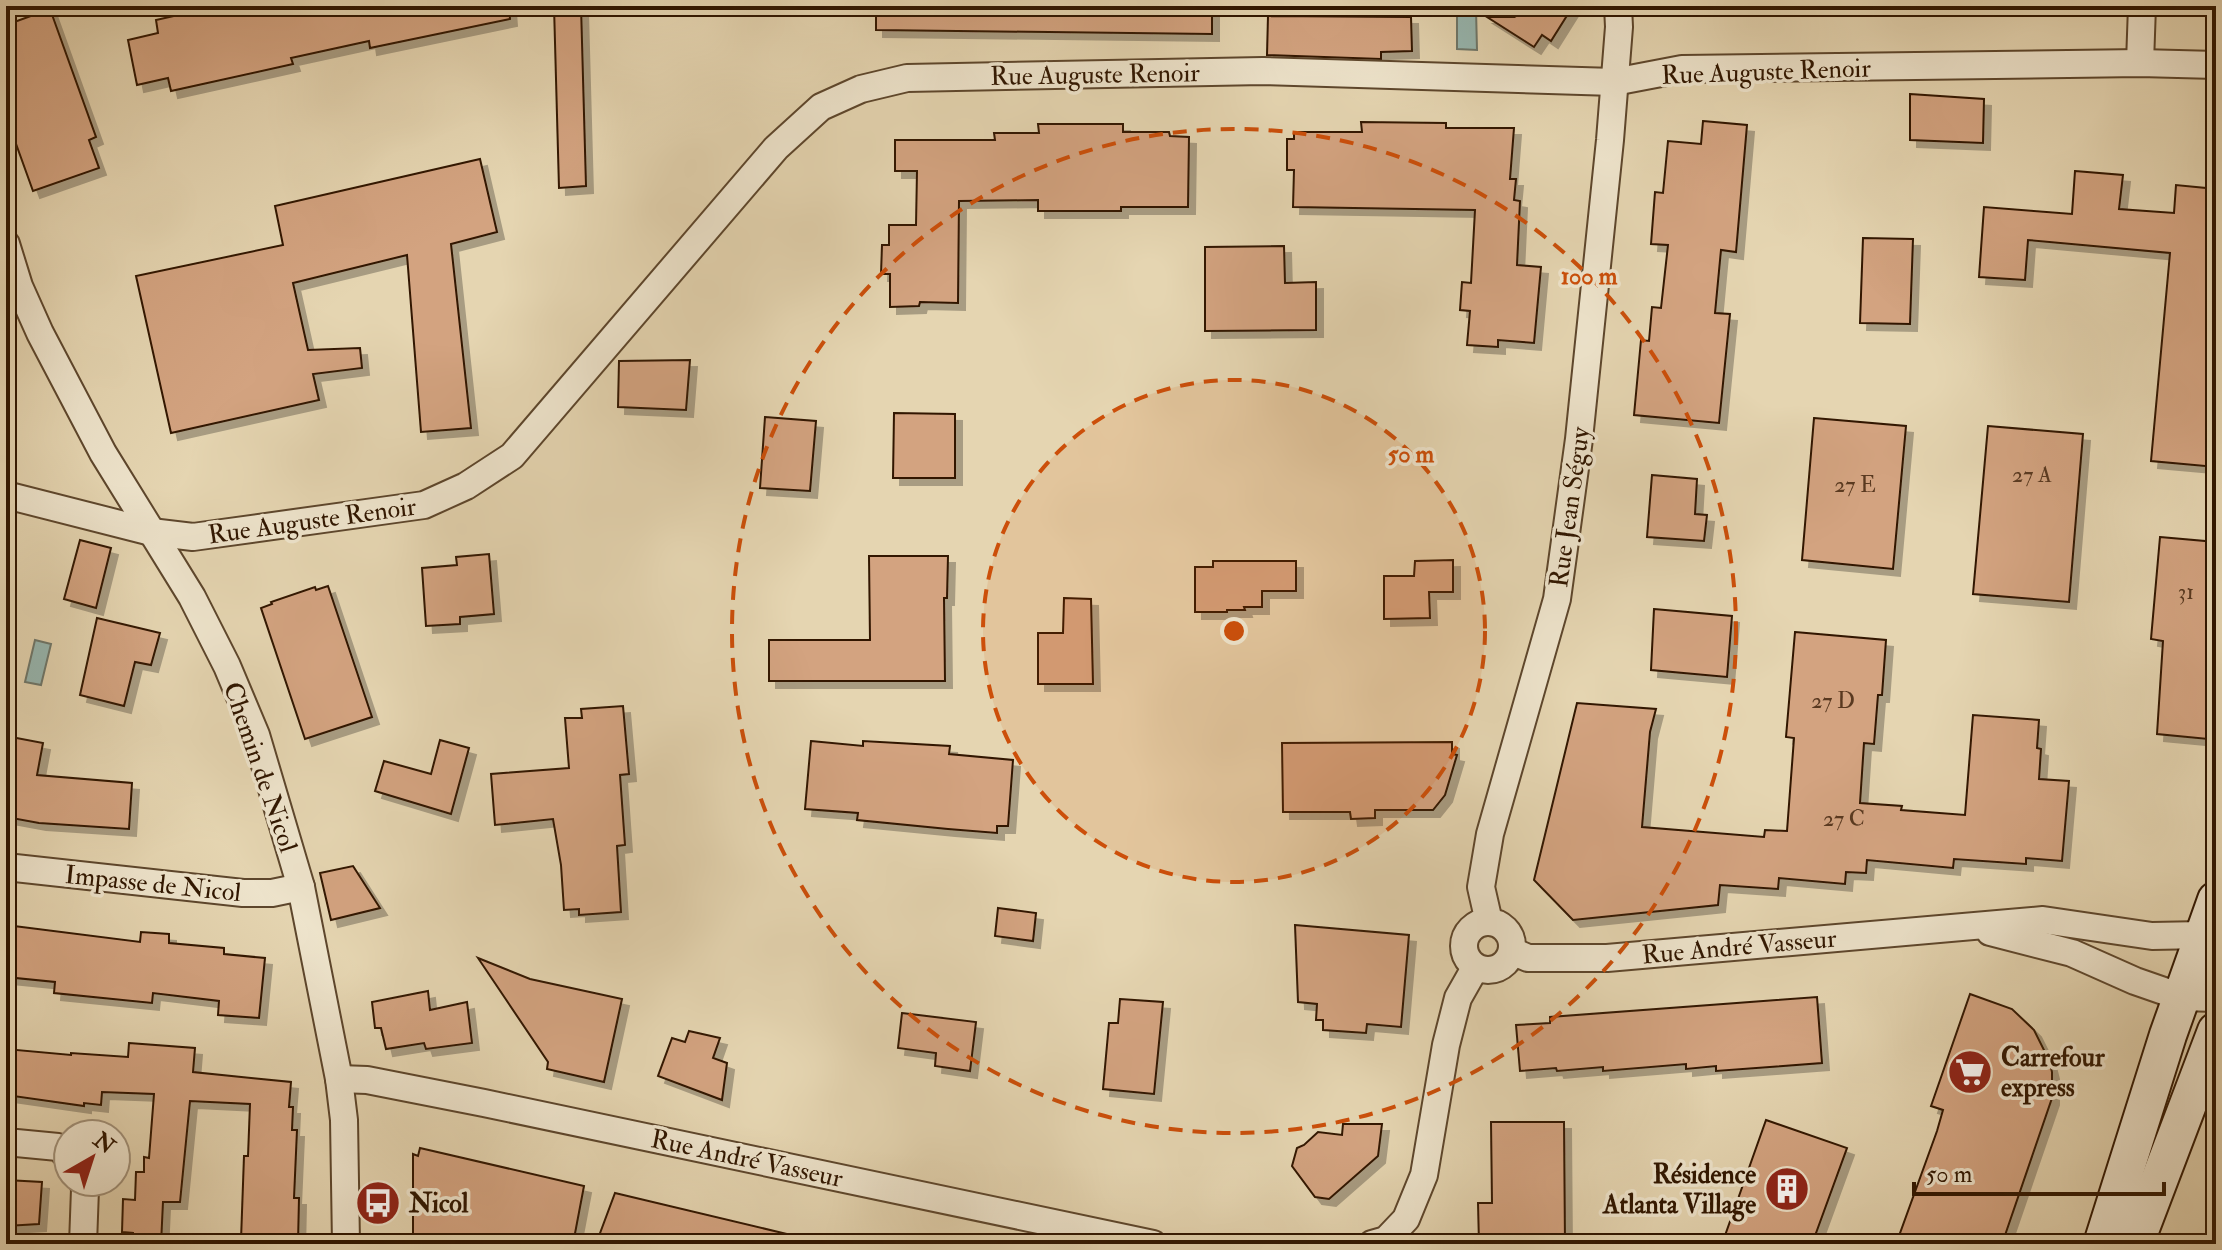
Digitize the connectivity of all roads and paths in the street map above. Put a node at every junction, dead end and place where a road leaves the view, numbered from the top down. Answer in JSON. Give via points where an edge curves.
{"nodes":[{"id":1,"x":1618,"y":6,"type":"edge"},
{"id":2,"x":2142,"y":6,"type":"edge"},
{"id":3,"x":2140,"y":63,"type":"junction"},
{"id":4,"x":2216,"y":65,"type":"edge"},
{"id":5,"x":1614,"y":82,"type":"junction"},
{"id":6,"x":6,"y":244,"type":"edge"},
{"id":7,"x":6,"y":495,"type":"edge"},
{"id":8,"x":151,"y":532,"type":"junction"},
{"id":9,"x":6,"y":867,"type":"edge"},
{"id":10,"x":301,"y":887,"type":"junction"},
{"id":11,"x":2216,"y":900,"type":"edge"},
{"id":12,"x":1489,"y":922,"type":"junction"},
{"id":13,"x":1968,"y":926,"type":"junction"},
{"id":14,"x":2210,"y":940,"type":"edge"},
{"id":15,"x":1512,"y":951,"type":"junction"},
{"id":16,"x":1475,"y":968,"type":"junction"},
{"id":17,"x":2199,"y":997,"type":"edge"},
{"id":18,"x":2216,"y":1031,"type":"edge"},
{"id":19,"x":339,"y":1079,"type":"junction"},
{"id":20,"x":6,"y":1142,"type":"edge"},
{"id":21,"x":52,"y":1146,"type":"edge"},
{"id":22,"x":85,"y":1198,"type":"edge"},
{"id":23,"x":1382,"y":1243,"type":"edge"},
{"id":24,"x":83,"y":1244,"type":"edge"},
{"id":25,"x":346,"y":1244,"type":"edge"},
{"id":26,"x":1153,"y":1244,"type":"edge"},
{"id":27,"x":2102,"y":1244,"type":"edge"},
{"id":28,"x":2135,"y":1244,"type":"edge"}],
"edges":[{"from":1,"to":5,"type":"street","name":"Rue Jean Séguy"},
{"from":2,"to":3,"type":"street"},
{"from":3,"to":4,"type":"street","name":"Rue Auguste Renoir"},
{"from":3,"to":5,"type":"street","name":"Rue Auguste Renoir","via":[[1682,69]]},
{"from":5,"to":8,"type":"street","name":"Rue Auguste Renoir","via":[[1263,71],[907,78],[861,89],[821,107],[776,148],[512,456],[466,486],[424,505],[339,518],[193,537]]},
{"from":5,"to":12,"type":"street","name":"Rue Jean Séguy","via":[[1579,439],[1557,599],[1490,834],[1481,887]]},
{"from":6,"to":8,"type":"street","name":"Chemin de Nicol","via":[[40,333]]},
{"from":7,"to":8,"type":"street","name":"Rue Auguste Renoir"},
{"from":8,"to":10,"type":"street","name":"Chemin de Nicol","via":[[227,666],[256,735]]},
{"from":9,"to":10,"type":"street","name":"Impasse de Nicol","via":[[243,893]]},
{"from":10,"to":19,"type":"street","name":"Chemin de Nicol"},
{"from":11,"to":14,"type":"main road"},
{"from":12,"to":15,"type":"street","via":[[1504,928]]},
{"from":12,"to":16,"type":"street","via":[[1473,926],[1464,939],[1464,955]]},
{"from":13,"to":14,"type":"street","name":"Rue André Vasseur","via":[[2043,920]]},
{"from":13,"to":15,"type":"street","name":"Rue André Vasseur","via":[[1607,958],[1528,958]]},
{"from":13,"to":17,"type":"street","name":"Rue André Vasseur","via":[[2072,953],[2135,981]]},
{"from":14,"to":17,"type":"main road"},
{"from":15,"to":16,"type":"street","via":[[1498,969]]},
{"from":16,"to":23,"type":"street","via":[[1458,998],[1446,1045],[1424,1175],[1406,1219]]},
{"from":17,"to":27,"type":"main road"},
{"from":18,"to":28,"type":"main road"},
{"from":19,"to":25,"type":"street","name":"Chemin de Nicol"},
{"from":19,"to":26,"type":"street","name":"Rue André Vasseur","via":[[484,1103]]},
{"from":20,"to":21,"type":"street"},
{"from":22,"to":24,"type":"street"}]}
